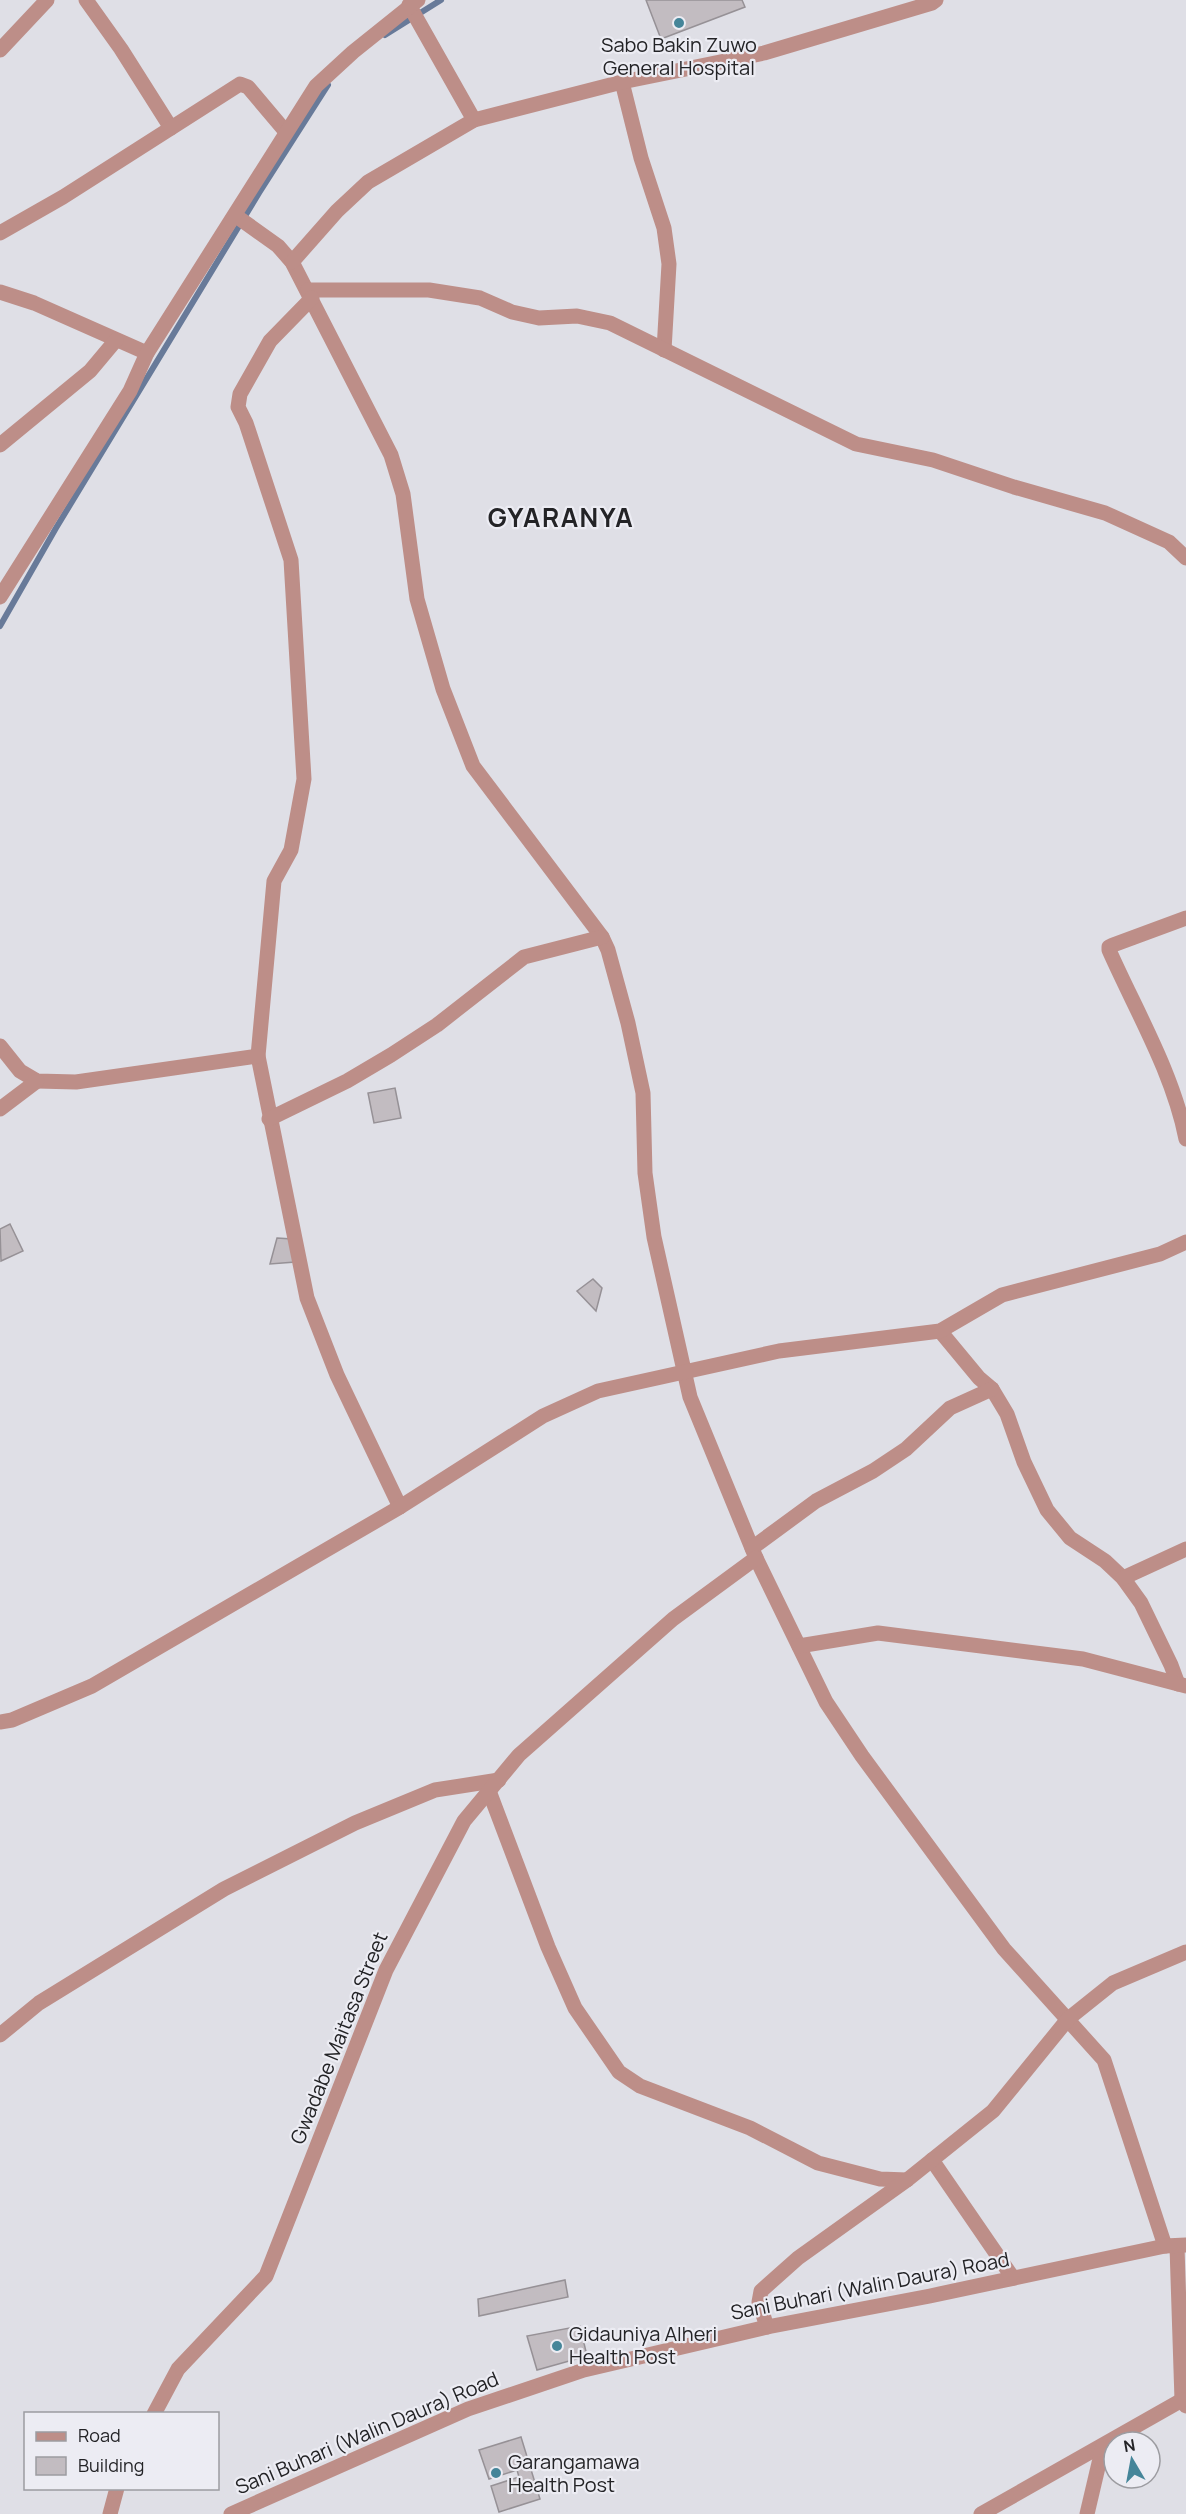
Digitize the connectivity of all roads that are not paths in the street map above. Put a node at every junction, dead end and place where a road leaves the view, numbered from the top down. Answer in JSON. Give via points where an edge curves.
{"nodes":[{"id":1,"x":47,"y":0,"type":"edge"},
{"id":2,"x":86,"y":0,"type":"edge"},
{"id":3,"x":936,"y":0,"type":"edge"},
{"id":4,"x":414,"y":3,"type":"edge"},
{"id":5,"x":0,"y":50,"type":"edge"},
{"id":6,"x":622,"y":82,"type":"junction"},
{"id":7,"x":474,"y":120,"type":"junction"},
{"id":8,"x":171,"y":128,"type":"junction"},
{"id":9,"x":286,"y":132,"type":"junction"},
{"id":10,"x":236,"y":216,"type":"junction"},
{"id":11,"x":0,"y":233,"type":"edge"},
{"id":12,"x":292,"y":262,"type":"junction"},
{"id":13,"x":0,"y":292,"type":"edge"},
{"id":14,"x":310,"y":294,"type":"junction"},
{"id":15,"x":116,"y":340,"type":"junction"},
{"id":16,"x":664,"y":350,"type":"junction"},
{"id":17,"x":147,"y":353,"type":"junction"},
{"id":18,"x":0,"y":445,"type":"edge"},
{"id":19,"x":1186,"y":558,"type":"edge"},
{"id":20,"x":0,"y":597,"type":"edge"},
{"id":21,"x":1186,"y":918,"type":"edge"},
{"id":22,"x":602,"y":937,"type":"junction"},
{"id":23,"x":0,"y":1046,"type":"edge"},
{"id":24,"x":258,"y":1056,"type":"junction"},
{"id":25,"x":37,"y":1081,"type":"junction"},
{"id":26,"x":0,"y":1109,"type":"edge"},
{"id":27,"x":269,"y":1119,"type":"junction"},
{"id":28,"x":1186,"y":1138,"type":"edge"},
{"id":29,"x":1186,"y":1242,"type":"edge"},
{"id":30,"x":940,"y":1331,"type":"junction"},
{"id":31,"x":684,"y":1371,"type":"junction"},
{"id":32,"x":992,"y":1389,"type":"junction"},
{"id":33,"x":400,"y":1507,"type":"junction"},
{"id":34,"x":1186,"y":1549,"type":"edge"},
{"id":35,"x":754,"y":1553,"type":"junction"},
{"id":36,"x":1123,"y":1578,"type":"junction"},
{"id":37,"x":799,"y":1646,"type":"junction"},
{"id":38,"x":1182,"y":1685,"type":"edge"},
{"id":39,"x":0,"y":1722,"type":"edge"},
{"id":40,"x":494,"y":1785,"type":"junction"},
{"id":41,"x":1186,"y":1952,"type":"edge"},
{"id":42,"x":1068,"y":2019,"type":"junction"},
{"id":43,"x":0,"y":2035,"type":"edge"},
{"id":44,"x":932,"y":2160,"type":"junction"},
{"id":45,"x":907,"y":2180,"type":"junction"},
{"id":46,"x":1176,"y":2246,"type":"edge"},
{"id":47,"x":1013,"y":2278,"type":"junction"},
{"id":48,"x":767,"y":2326,"type":"junction"},
{"id":49,"x":1184,"y":2403,"type":"edge"},
{"id":50,"x":155,"y":2412,"type":"edge"},
{"id":51,"x":1133,"y":2430,"type":"edge"},
{"id":52,"x":1102,"y":2447,"type":"edge"},
{"id":53,"x":1102,"y":2450,"type":"edge"},
{"id":54,"x":116,"y":2490,"type":"edge"},
{"id":55,"x":110,"y":2514,"type":"edge"},
{"id":56,"x":231,"y":2514,"type":"edge"},
{"id":57,"x":981,"y":2514,"type":"edge"},
{"id":58,"x":1087,"y":2514,"type":"edge"}],
"edges":[{"from":1,"to":5,"type":"street"},
{"from":2,"to":8,"type":"street"},
{"from":3,"to":6,"type":"street","via":[[764,53]]},
{"from":4,"to":7,"type":"street"},
{"from":4,"to":9,"type":"street","via":[[316,86]]},
{"from":6,"to":7,"type":"street"},
{"from":6,"to":16,"type":"street","via":[[664,228],[669,264]]},
{"from":7,"to":12,"type":"street","via":[[368,182]]},
{"from":8,"to":9,"type":"street","via":[[240,84],[248,87]]},
{"from":8,"to":11,"type":"street"},
{"from":9,"to":10,"type":"street"},
{"from":10,"to":12,"type":"street","via":[[278,246]]},
{"from":10,"to":17,"type":"street"},
{"from":12,"to":14,"type":"street"},
{"from":13,"to":15,"type":"street"},
{"from":14,"to":16,"type":"street","via":[[429,290],[480,298],[539,318],[577,316],[610,323]]},
{"from":14,"to":22,"type":"street","via":[[391,455],[403,494],[417,599],[444,689],[473,766]]},
{"from":14,"to":24,"type":"street","via":[[270,340],[240,394],[238,407],[291,560],[304,779],[291,850],[274,881]]},
{"from":15,"to":17,"type":"street"},
{"from":15,"to":18,"type":"street","via":[[90,371]]},
{"from":16,"to":19,"type":"street","via":[[856,444],[933,460],[1105,513],[1169,542]]},
{"from":17,"to":20,"type":"street","via":[[130,391]]},
{"from":21,"to":28,"type":"street","via":[[1113,945],[1109,950],[1162,1064]]},
{"from":22,"to":27,"type":"street","via":[[524,957],[400,1049],[347,1081]]},
{"from":22,"to":31,"type":"street","via":[[628,1023],[643,1093],[645,1173],[654,1237]]},
{"from":23,"to":25,"type":"street","via":[[20,1071]]},
{"from":24,"to":25,"type":"street","via":[[76,1082]]},
{"from":24,"to":27,"type":"street"},
{"from":25,"to":26,"type":"street"},
{"from":27,"to":33,"type":"street","via":[[307,1298],[337,1375]]},
{"from":29,"to":30,"type":"street","via":[[1160,1254],[1002,1295]]},
{"from":30,"to":31,"type":"street","via":[[779,1351]]},
{"from":30,"to":32,"type":"street"},
{"from":31,"to":33,"type":"street","via":[[598,1391],[543,1416]]},
{"from":31,"to":35,"type":"street","via":[[690,1397]]},
{"from":32,"to":35,"type":"street","name":"Gwadabe Maitasa Street","via":[[950,1408],[906,1449],[816,1501]]},
{"from":32,"to":36,"type":"street","via":[[1007,1414],[1047,1510],[1070,1538]]},
{"from":33,"to":39,"type":"street","via":[[92,1686]]},
{"from":34,"to":36,"type":"street"},
{"from":35,"to":37,"type":"street"},
{"from":35,"to":40,"type":"street","name":"Gwadabe Maitasa Street","via":[[519,1755]]},
{"from":36,"to":38,"type":"street","via":[[1141,1603]]},
{"from":37,"to":38,"type":"street","via":[[878,1634],[1083,1659]]},
{"from":37,"to":42,"type":"street","via":[[826,1702],[862,1756],[1004,1949]]},
{"from":40,"to":43,"type":"street","via":[[435,1790],[355,1823],[224,1888],[39,2003]]},
{"from":40,"to":45,"type":"street","via":[[548,1947],[575,2008],[619,2072],[640,2086],[750,2128],[818,2163],[880,2179]]},
{"from":40,"to":50,"type":"street","name":"Gwadabe Maitasa Street","via":[[464,1821],[386,1970],[266,2276],[178,2369]]},
{"from":41,"to":42,"type":"street","via":[[1113,1983]]},
{"from":42,"to":44,"type":"street","via":[[993,2110]]},
{"from":42,"to":46,"type":"street","via":[[1104,2060]]},
{"from":44,"to":45,"type":"street"},
{"from":44,"to":47,"type":"street"},
{"from":45,"to":48,"type":"street","via":[[798,2258],[761,2291],[759,2302]]},
{"from":46,"to":47,"type":"street","name":"Sani Buhari (Walin Daura) Road"},
{"from":46,"to":49,"type":"street"},
{"from":47,"to":48,"type":"street","name":"Sani Buhari (Walin Daura) Road"},
{"from":48,"to":56,"type":"street","name":"Sani Buhari (Walin Daura) Road","via":[[584,2370],[468,2409]]},
{"from":49,"to":51,"type":"street"},
{"from":52,"to":57,"type":"street"},
{"from":53,"to":58,"type":"street"},
{"from":54,"to":55,"type":"street"}]}
